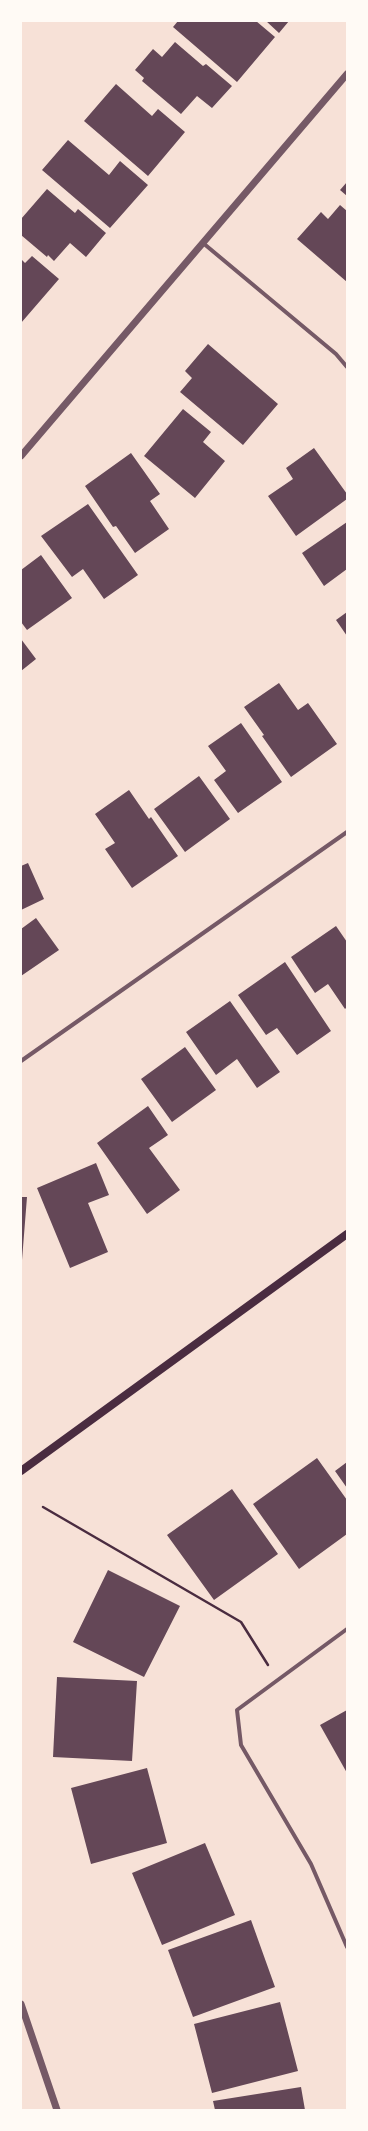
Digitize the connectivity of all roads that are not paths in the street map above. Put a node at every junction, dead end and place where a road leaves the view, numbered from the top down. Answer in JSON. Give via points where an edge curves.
{"nodes":[{"id":1,"x":347,"y":74,"type":"edge"},
{"id":2,"x":203,"y":243,"type":"junction"},
{"id":3,"x":347,"y":367,"type":"edge"},
{"id":4,"x":21,"y":456,"type":"edge"},
{"id":5,"x":347,"y":832,"type":"edge"},
{"id":6,"x":21,"y":1061,"type":"edge"},
{"id":7,"x":347,"y":1234,"type":"edge"},
{"id":8,"x":21,"y":1471,"type":"edge"},
{"id":9,"x":347,"y":1629,"type":"edge"},
{"id":10,"x":347,"y":1947,"type":"edge"},
{"id":11,"x":21,"y":2004,"type":"edge"},
{"id":12,"x":57,"y":2110,"type":"edge"}],
"edges":[{"from":1,"to":2,"type":"street"},
{"from":2,"to":3,"type":"street","via":[[336,354]]},
{"from":2,"to":4,"type":"street"},
{"from":5,"to":6,"type":"street"},
{"from":7,"to":8,"type":"main road"},
{"from":9,"to":10,"type":"street","via":[[237,1710],[241,1745],[312,1864]]},
{"from":11,"to":12,"type":"street"}]}
